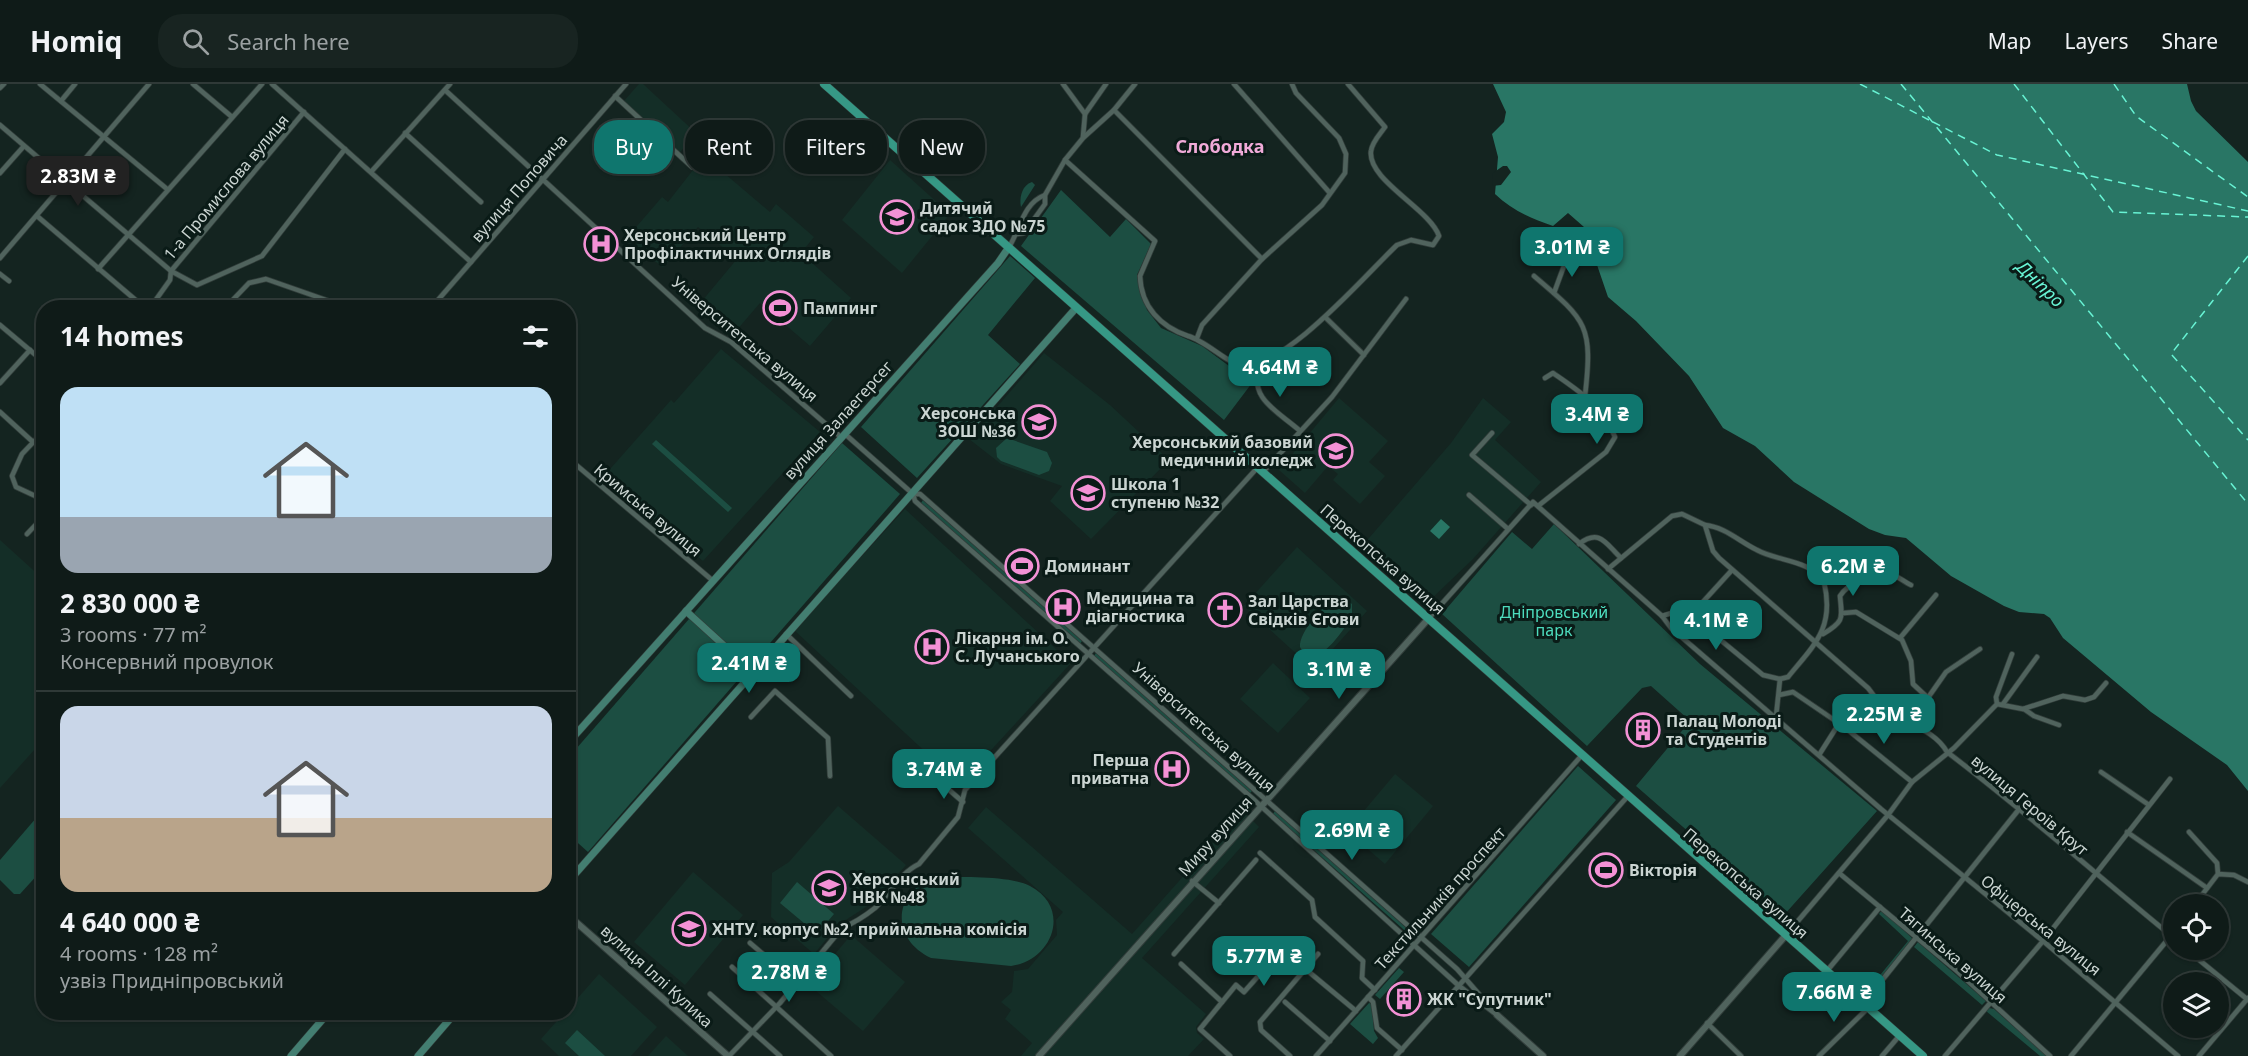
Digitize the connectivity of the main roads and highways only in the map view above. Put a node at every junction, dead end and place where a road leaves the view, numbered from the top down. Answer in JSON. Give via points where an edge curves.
{"nodes":[{"id":1,"x":824,"y":84,"type":"edge"},
{"id":2,"x":1008,"y":247,"type":"junction"},
{"id":3,"x":1076,"y":308,"type":"junction"},
{"id":4,"x":686,"y":611,"type":"junction"},
{"id":5,"x":753,"y":672,"type":"junction"},
{"id":6,"x":576,"y":735,"type":"edge"},
{"id":7,"x":576,"y":873,"type":"edge"},
{"id":8,"x":322,"y":1020,"type":"edge"},
{"id":9,"x":449,"y":1020,"type":"edge"},
{"id":10,"x":291,"y":1056,"type":"edge"},
{"id":11,"x":418,"y":1056,"type":"edge"},
{"id":12,"x":1923,"y":1056,"type":"edge"}],
"edges":[{"from":1,"to":2,"type":"main road","name":"Перекопська вулиця"},
{"from":2,"to":3,"type":"main road","name":"Перекопська вулиця"},
{"from":2,"to":4,"type":"main road","name":"вулиця Залаегерсег","via":[[998,263]]},
{"from":3,"to":5,"type":"main road"},
{"from":3,"to":12,"type":"main road","name":"Перекопська вулиця"},
{"from":4,"to":5,"type":"main road"},
{"from":4,"to":6,"type":"main road","name":"вулиця Залаегерсег"},
{"from":5,"to":7,"type":"main road"},
{"from":8,"to":10,"type":"main road"},
{"from":9,"to":11,"type":"main road"}]}
